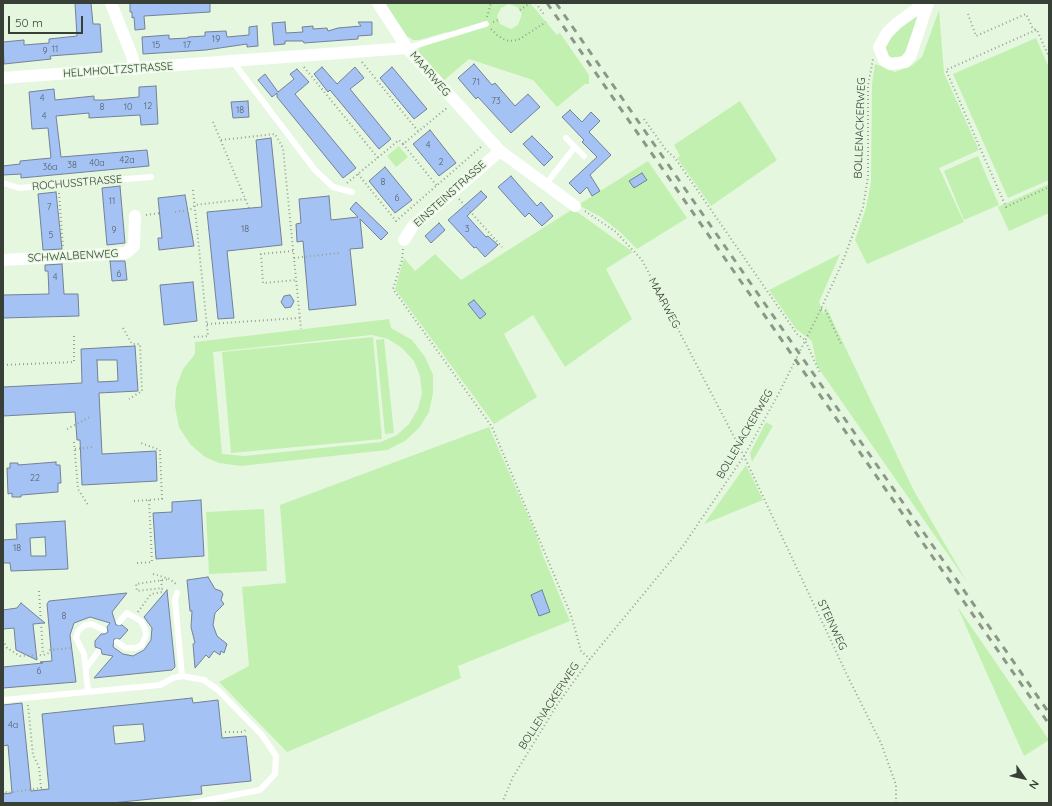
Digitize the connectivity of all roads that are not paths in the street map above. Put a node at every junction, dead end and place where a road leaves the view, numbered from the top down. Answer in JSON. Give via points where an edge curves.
{"nodes":[{"id":1,"x":111,"y":3,"type":"edge"},
{"id":2,"x":378,"y":3,"type":"edge"},
{"id":3,"x":925,"y":3,"type":"edge"},
{"id":4,"x":928,"y":3,"type":"edge"},
{"id":5,"x":488,"y":25,"type":"road end"},
{"id":6,"x":407,"y":48,"type":"junction"},
{"id":7,"x":232,"y":62,"type":"junction"},
{"id":8,"x":135,"y":69,"type":"junction"},
{"id":9,"x":3,"y":78,"type":"edge"},
{"id":10,"x":566,"y":138,"type":"dead end"},
{"id":11,"x":575,"y":147,"type":"junction"},
{"id":12,"x":497,"y":153,"type":"junction"},
{"id":13,"x":584,"y":156,"type":"dead end"},
{"id":14,"x":151,"y":177,"type":"dead end"},
{"id":15,"x":3,"y":183,"type":"edge"},
{"id":16,"x":545,"y":185,"type":"junction"},
{"id":17,"x":352,"y":192,"type":"dead end"},
{"id":18,"x":575,"y":206,"type":"road end"},
{"id":19,"x":135,"y":216,"type":"dead end"},
{"id":20,"x":404,"y":240,"type":"road end"},
{"id":21,"x":3,"y":260,"type":"edge"},
{"id":22,"x":177,"y":592,"type":"dead end"},
{"id":23,"x":119,"y":622,"type":"dead end"},
{"id":24,"x":104,"y":630,"type":"dead end"},
{"id":25,"x":117,"y":642,"type":"dead end"},
{"id":26,"x":98,"y":652,"type":"dead end"},
{"id":27,"x":86,"y":668,"type":"junction"},
{"id":28,"x":182,"y":676,"type":"junction"},
{"id":29,"x":88,"y":691,"type":"junction"},
{"id":30,"x":3,"y":700,"type":"edge"},
{"id":31,"x":193,"y":803,"type":"edge"}],
"edges":[{"from":1,"to":8,"type":"street"},
{"from":2,"to":6,"type":"street","name":"MAARWEG"},
{"from":3,"to":4,"type":"street","via":[[896,24],[878,47],[884,60],[890,64],[905,62],[911,56]]},
{"from":5,"to":6,"type":"lane"},
{"from":6,"to":7,"type":"street","name":"HELMHOLTZSTRASSE"},
{"from":6,"to":12,"type":"street","name":"MAARWEG"},
{"from":7,"to":8,"type":"street","name":"HELMHOLTZSTRASSE"},
{"from":7,"to":17,"type":"lane","via":[[315,170],[333,187]]},
{"from":8,"to":9,"type":"street","name":"HELMHOLTZSTRASSE"},
{"from":10,"to":11,"type":"lane"},
{"from":11,"to":13,"type":"lane"},
{"from":11,"to":16,"type":"lane"},
{"from":12,"to":16,"type":"street","name":"MAARWEG"},
{"from":12,"to":20,"type":"street","name":"EINSTEINSTRASSE","via":[[414,226]]},
{"from":14,"to":15,"type":"lane","name":"ROCHUSSTRASSE","via":[[19,188]]},
{"from":16,"to":18,"type":"street","name":"MAARWEG"},
{"from":19,"to":21,"type":"street","name":"SCHWALBENWEG","via":[[134,246],[126,253]]},
{"from":22,"to":28,"type":"lane","via":[[175,600]]},
{"from":23,"to":25,"type":"lane","via":[[127,612],[141,621],[145,629],[145,640],[138,647],[131,649]]},
{"from":24,"to":27,"type":"lane","via":[[91,624],[78,631],[76,638],[84,654]]},
{"from":26,"to":27,"type":"lane"},
{"from":27,"to":29,"type":"lane"},
{"from":28,"to":29,"type":"lane","via":[[160,685]]},
{"from":28,"to":31,"type":"lane","via":[[204,680],[218,690],[262,736],[276,756],[275,774],[260,790]]},
{"from":29,"to":30,"type":"lane"}]}
